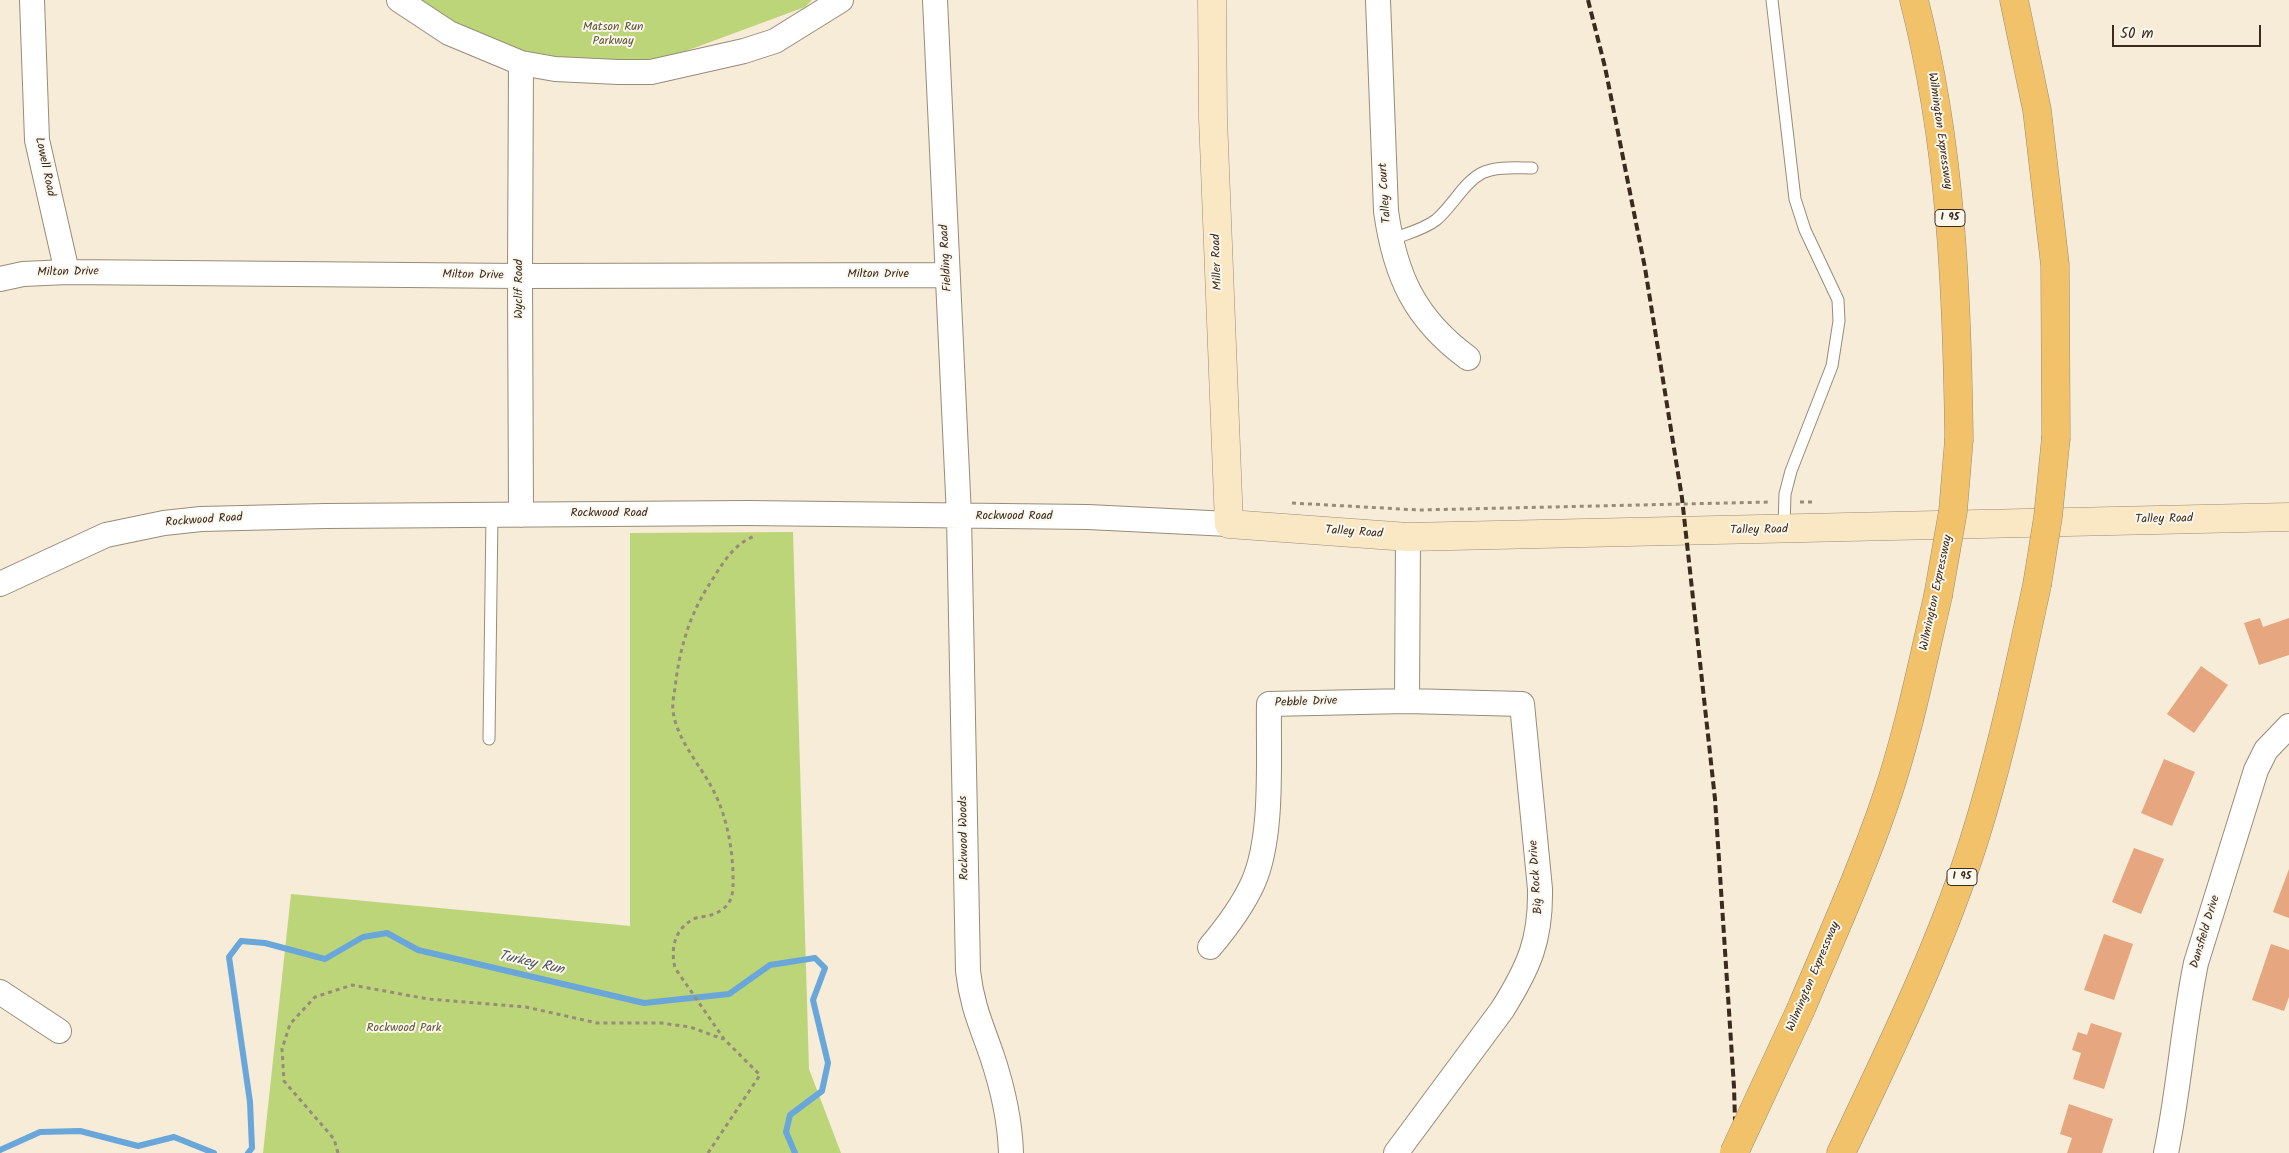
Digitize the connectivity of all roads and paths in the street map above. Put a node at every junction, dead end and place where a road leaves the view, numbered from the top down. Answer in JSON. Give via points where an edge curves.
{"nodes":[{"id":1,"x":32,"y":0,"type":"edge"},
{"id":2,"x":399,"y":0,"type":"edge"},
{"id":3,"x":841,"y":0,"type":"edge"},
{"id":4,"x":935,"y":0,"type":"edge"},
{"id":5,"x":1212,"y":0,"type":"edge"},
{"id":6,"x":1378,"y":0,"type":"edge"},
{"id":7,"x":1772,"y":0,"type":"edge"},
{"id":8,"x":1914,"y":0,"type":"edge"},
{"id":9,"x":2014,"y":0,"type":"edge"},
{"id":10,"x":521,"y":63,"type":"junction"},
{"id":11,"x":1532,"y":168,"type":"dead end"},
{"id":12,"x":1390,"y":240,"type":"junction"},
{"id":13,"x":67,"y":272,"type":"junction"},
{"id":14,"x":948,"y":275,"type":"junction"},
{"id":15,"x":520,"y":276,"type":"junction"},
{"id":16,"x":0,"y":279,"type":"edge"},
{"id":17,"x":1468,"y":358,"type":"dead end"},
{"id":18,"x":492,"y":515,"type":"junction"},
{"id":19,"x":522,"y":515,"type":"junction"},
{"id":20,"x":959,"y":516,"type":"junction"},
{"id":21,"x":2289,"y":517,"type":"edge"},
{"id":22,"x":1229,"y":524,"type":"junction"},
{"id":23,"x":1784,"y":530,"type":"junction"},
{"id":24,"x":1408,"y":537,"type":"junction"},
{"id":25,"x":742,"y":542,"type":"dead end"},
{"id":26,"x":0,"y":584,"type":"edge"},
{"id":27,"x":1407,"y":701,"type":"junction"},
{"id":28,"x":2289,"y":726,"type":"edge"},
{"id":29,"x":490,"y":739,"type":"dead end"},
{"id":30,"x":1210,"y":947,"type":"dead end"},
{"id":31,"x":0,"y":992,"type":"edge"},
{"id":32,"x":59,"y":1031,"type":"dead end"},
{"id":33,"x":724,"y":1039,"type":"junction"},
{"id":34,"x":338,"y":1153,"type":"edge"},
{"id":35,"x":708,"y":1153,"type":"edge"},
{"id":36,"x":1011,"y":1153,"type":"edge"},
{"id":37,"x":1396,"y":1153,"type":"edge"},
{"id":38,"x":1734,"y":1153,"type":"edge"},
{"id":39,"x":1841,"y":1153,"type":"edge"},
{"id":40,"x":2166,"y":1153,"type":"edge"}],
"edges":[{"from":1,"to":13,"type":"street","name":"Lowell Road","via":[[36,140]]},
{"from":2,"to":10,"type":"street","via":[[449,33]]},
{"from":3,"to":10,"type":"street","via":[[775,41],[680,67],[651,72],[618,72],[555,69]]},
{"from":4,"to":14,"type":"street","name":"Fielding Road"},
{"from":5,"to":22,"type":"street","name":"Miller Road","via":[[1213,127]]},
{"from":6,"to":12,"type":"street","name":"Talley Court","via":[[1386,212]]},
{"from":7,"to":23,"type":"lane","via":[[1795,199],[1805,230],[1838,300],[1839,321],[1832,366],[1805,431],[1785,494]]},
{"from":8,"to":38,"type":"highway","name":"Wilmington Expressway","number":"I 95","bridge":true,"via":[[1929,59],[1944,155],[1958,320],[1959,440],[1953,511],[1938,596],[1885,802],[1801,1009]]},
{"from":9,"to":39,"type":"highway","number":"I 95","bridge":true,"via":[[2036,110],[2055,265],[2056,437],[2048,517],[2037,585],[1998,757],[1971,850],[1927,966]]},
{"from":10,"to":15,"type":"street","name":"Wyclif Road"},
{"from":11,"to":12,"type":"lane","via":[[1483,172],[1435,220]]},
{"from":12,"to":17,"type":"street","name":"Talley Court","via":[[1413,302],[1439,334]]},
{"from":13,"to":15,"type":"street","name":"Milton Drive"},
{"from":13,"to":16,"type":"street","name":"Milton Drive","via":[[23,274]]},
{"from":14,"to":15,"type":"street","name":"Milton Drive"},
{"from":14,"to":20,"type":"street","name":"Fielding Road"},
{"from":15,"to":19,"type":"street","name":"Wyclif Road"},
{"from":18,"to":19,"type":"street","name":"Rockwood Road"},
{"from":18,"to":26,"type":"street","name":"Rockwood Road","via":[[172,521],[106,535]]},
{"from":18,"to":29,"type":"lane"},
{"from":19,"to":20,"type":"street","name":"Rockwood Road"},
{"from":20,"to":22,"type":"street","name":"Rockwood Road","via":[[1088,517]]},
{"from":20,"to":36,"type":"street","name":"Rockwood Woods","via":[[968,971],[976,1015],[1000,1085]]},
{"from":21,"to":23,"type":"street","name":"Talley Road"},
{"from":22,"to":24,"type":"street","name":"Talley Road"},
{"from":23,"to":24,"type":"street","name":"Talley Road"},
{"from":24,"to":27,"type":"street"},
{"from":25,"to":33,"type":"path","via":[[725,560],[691,619],[678,667],[672,710],[679,730],[723,812],[733,884],[732,899],[725,908],[696,918],[681,930],[675,938],[672,955],[675,968]]},
{"from":27,"to":30,"type":"street","name":"Pebble Drive","via":[[1269,704],[1267,824],[1262,856],[1242,904]]},
{"from":27,"to":37,"type":"street","name":"Big Rock Drive","via":[[1522,704],[1541,916],[1536,944],[1517,986]]},
{"from":28,"to":40,"type":"street","name":"Dansfield Drive","via":[[2266,750],[2256,770],[2196,963]]},
{"from":31,"to":32,"type":"street"},
{"from":33,"to":34,"type":"path","via":[[690,1027],[661,1023],[597,1024],[526,1007],[428,999],[352,985],[315,997],[290,1024],[282,1049],[284,1081],[334,1139]]},
{"from":33,"to":35,"type":"path","via":[[760,1075]]}]}
